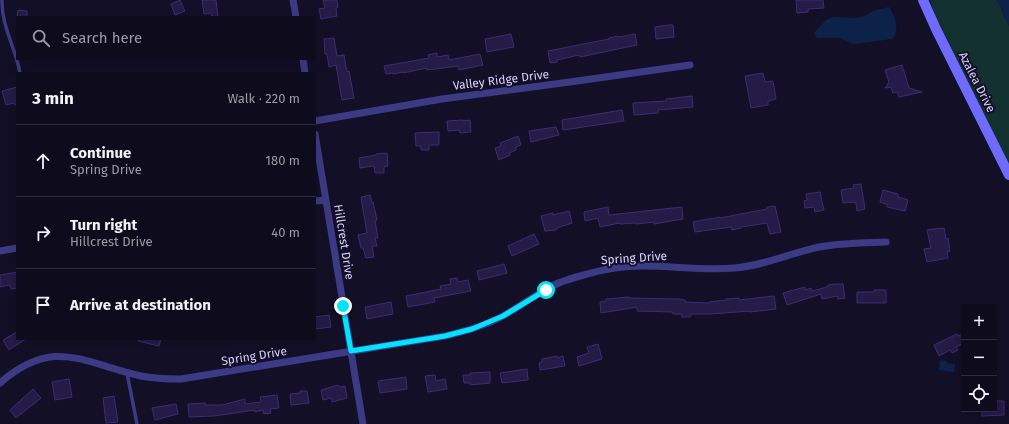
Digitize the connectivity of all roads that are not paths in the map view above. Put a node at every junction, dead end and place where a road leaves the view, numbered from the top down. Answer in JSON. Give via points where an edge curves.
{"nodes":[{"id":1,"x":2,"y":0,"type":"edge"},
{"id":2,"x":293,"y":0,"type":"edge"},
{"id":3,"x":923,"y":0,"type":"edge"},
{"id":4,"x":296,"y":16,"type":"edge"},
{"id":5,"x":16,"y":57,"type":"edge"},
{"id":6,"x":17,"y":60,"type":"edge"},
{"id":7,"x":303,"y":60,"type":"edge"},
{"id":8,"x":690,"y":65,"type":"dead end"},
{"id":9,"x":20,"y":72,"type":"edge"},
{"id":10,"x":305,"y":72,"type":"edge"},
{"id":11,"x":316,"y":121,"type":"edge"},
{"id":12,"x":316,"y":140,"type":"edge"},
{"id":13,"x":1009,"y":175,"type":"edge"},
{"id":14,"x":326,"y":200,"type":"junction"},
{"id":15,"x":316,"y":201,"type":"edge"},
{"id":16,"x":886,"y":242,"type":"dead end"},
{"id":17,"x":16,"y":248,"type":"edge"},
{"id":18,"x":0,"y":251,"type":"edge"},
{"id":19,"x":351,"y":351,"type":"junction"},
{"id":20,"x":127,"y":372,"type":"junction"},
{"id":21,"x":0,"y":383,"type":"edge"},
{"id":22,"x":136,"y":424,"type":"edge"},
{"id":23,"x":363,"y":424,"type":"edge"}],
"edges":[{"from":1,"to":5,"type":"lane","via":[[6,25]]},
{"from":2,"to":4,"type":"street"},
{"from":3,"to":13,"type":"street","name":"Azalea Drive"},
{"from":6,"to":9,"type":"lane"},
{"from":7,"to":10,"type":"street"},
{"from":8,"to":11,"type":"street","name":"Valley Ridge Drive","via":[[442,99]]},
{"from":12,"to":14,"type":"street","name":"Hillcrest Drive"},
{"from":14,"to":15,"type":"street"},
{"from":14,"to":19,"type":"street","name":"Hillcrest Drive"},
{"from":16,"to":19,"type":"street","name":"Spring Drive","via":[[819,247],[760,264],[736,268],[707,270],[645,266],[596,272],[554,286],[503,316],[472,329],[445,336]]},
{"from":17,"to":18,"type":"street"},
{"from":19,"to":20,"type":"street","name":"Spring Drive","via":[[181,378],[154,378]]},
{"from":19,"to":23,"type":"street","name":"Hillcrest Drive"},
{"from":20,"to":21,"type":"street","name":"Spring Drive","via":[[90,360],[59,356],[36,360]]},
{"from":20,"to":22,"type":"lane"}]}
